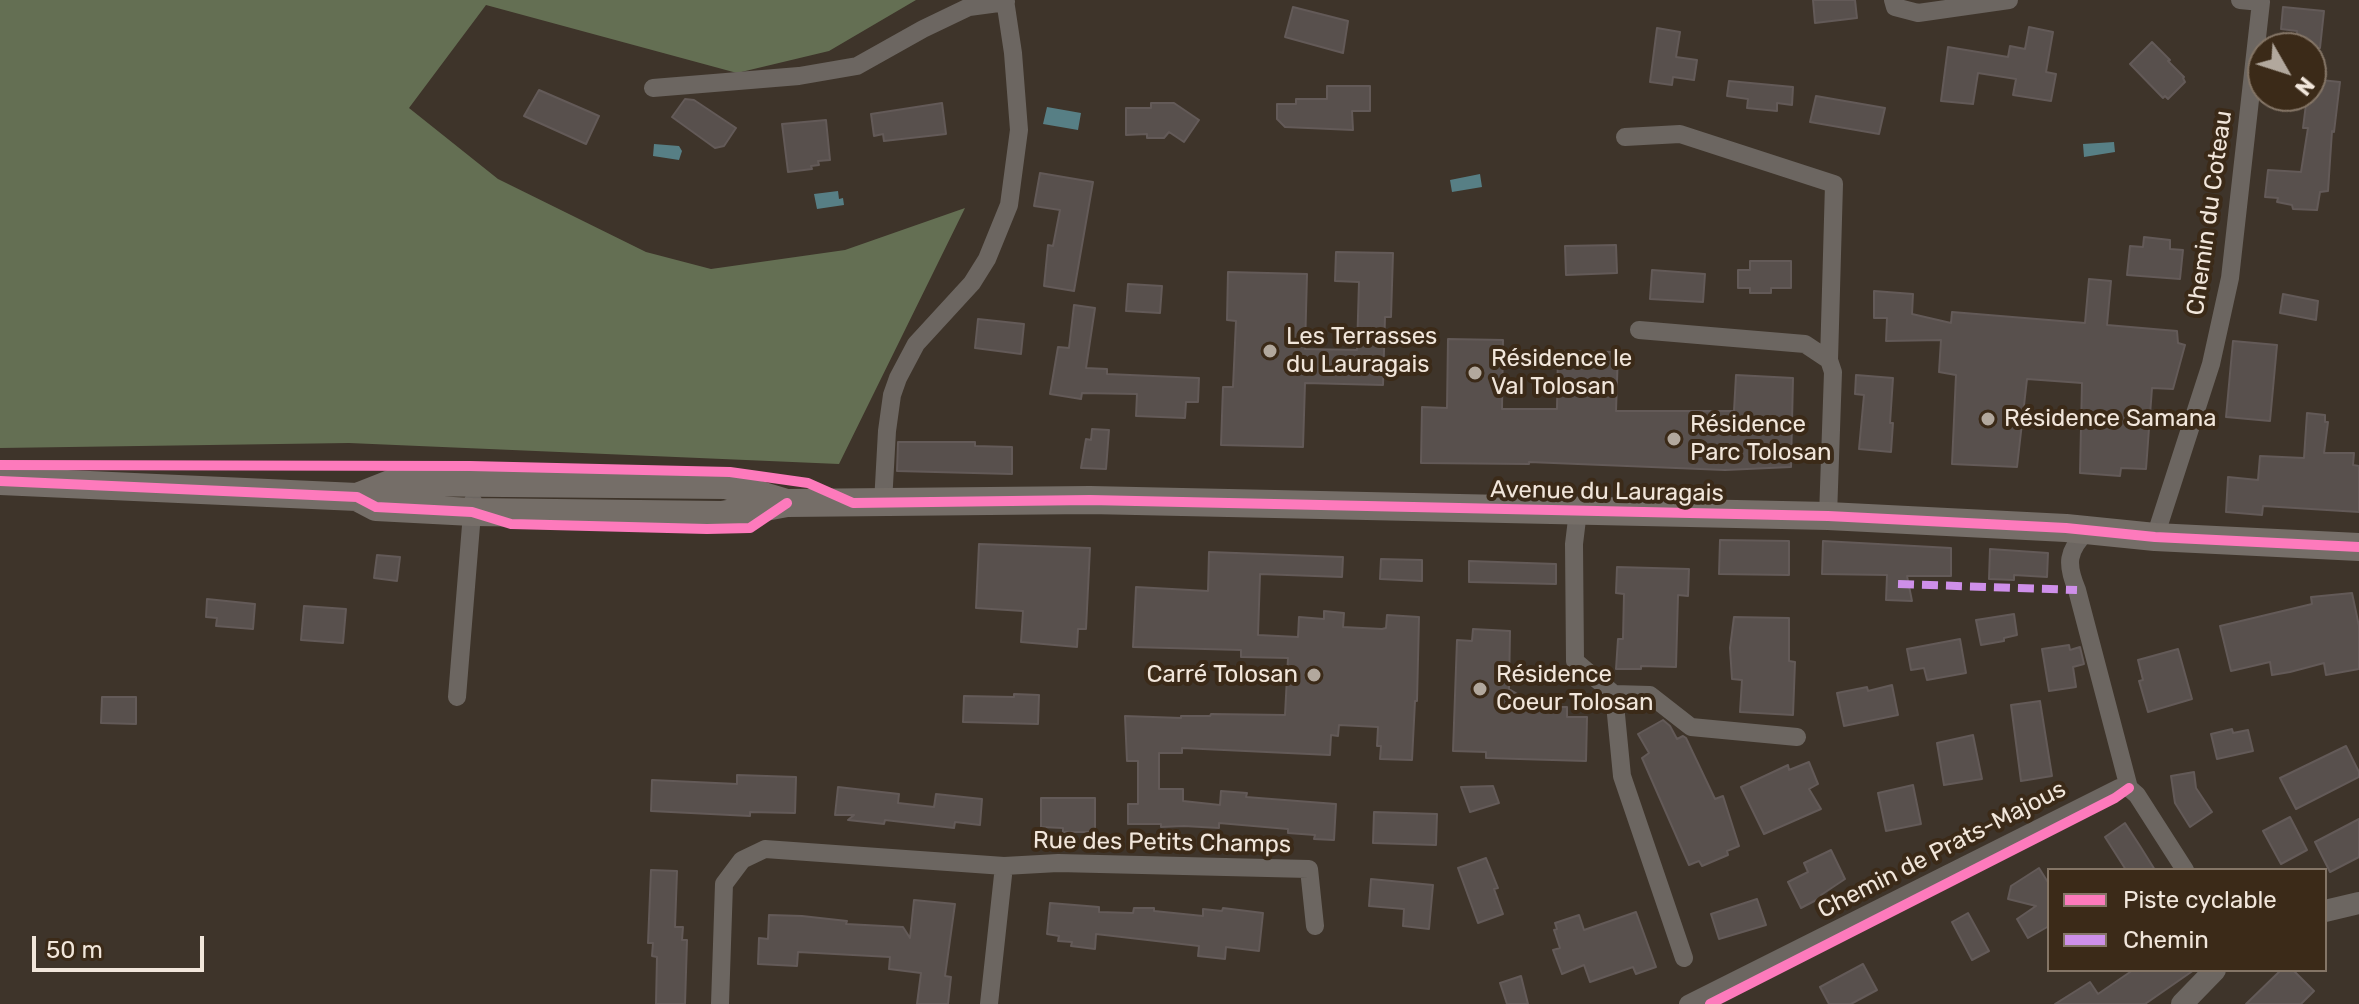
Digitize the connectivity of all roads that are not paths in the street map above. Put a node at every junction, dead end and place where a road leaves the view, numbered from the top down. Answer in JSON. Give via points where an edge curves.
{"nodes":[{"id":1,"x":1893,"y":0,"type":"edge"},
{"id":2,"x":2009,"y":0,"type":"edge"},
{"id":3,"x":2240,"y":0,"type":"edge"},
{"id":4,"x":1006,"y":1,"type":"edge"},
{"id":5,"x":653,"y":88,"type":"dead end"},
{"id":6,"x":1625,"y":137,"type":"dead end"},
{"id":7,"x":1639,"y":330,"type":"dead end"},
{"id":8,"x":1829,"y":360,"type":"junction"},
{"id":9,"x":0,"y":481,"type":"edge"},
{"id":10,"x":474,"y":482,"type":"junction"},
{"id":11,"x":357,"y":497,"type":"junction"},
{"id":12,"x":787,"y":503,"type":"junction"},
{"id":13,"x":883,"y":503,"type":"junction"},
{"id":14,"x":1578,"y":511,"type":"junction"},
{"id":15,"x":472,"y":512,"type":"junction"},
{"id":16,"x":1828,"y":516,"type":"junction"},
{"id":17,"x":2087,"y":531,"type":"junction"},
{"id":18,"x":2155,"y":537,"type":"junction"},
{"id":19,"x":2359,"y":547,"type":"edge"},
{"id":20,"x":1614,"y":694,"type":"junction"},
{"id":21,"x":457,"y":697,"type":"dead end"},
{"id":22,"x":1797,"y":737,"type":"dead end"},
{"id":23,"x":2129,"y":788,"type":"junction"},
{"id":24,"x":1004,"y":866,"type":"junction"},
{"id":25,"x":2184,"y":868,"type":"edge"},
{"id":26,"x":2359,"y":903,"type":"edge"},
{"id":27,"x":2327,"y":911,"type":"edge"},
{"id":28,"x":1315,"y":926,"type":"dead end"},
{"id":29,"x":1684,"y":958,"type":"dead end"},
{"id":30,"x":2213,"y":972,"type":"edge"},
{"id":31,"x":720,"y":1004,"type":"edge"},
{"id":32,"x":989,"y":1004,"type":"edge"},
{"id":33,"x":1688,"y":1004,"type":"edge"},
{"id":34,"x":2182,"y":1004,"type":"edge"}],
"edges":[{"from":1,"to":2,"type":"street","via":[[1895,7],[1918,13]]},
{"from":3,"to":18,"type":"street","name":"Chemin du Coteau","via":[[2261,2],[2230,278],[2211,364]]},
{"from":4,"to":5,"type":"street","via":[[969,7],[857,66]]},
{"from":4,"to":13,"type":"street","via":[[1019,130],[1009,205],[972,283],[916,344],[898,378],[887,431]]},
{"from":6,"to":8,"type":"street","via":[[1680,134],[1834,184]]},
{"from":7,"to":8,"type":"street","via":[[1805,344]]},
{"from":8,"to":16,"type":"street","via":[[1833,372]]},
{"from":9,"to":11,"type":"main road","name":"Avenue du Lauragais"},
{"from":10,"to":11,"type":"main road","name":"Avenue du Lauragais","via":[[395,482]]},
{"from":10,"to":12,"type":"main road","name":"Avenue du Lauragais","via":[[726,485]]},
{"from":10,"to":15,"type":"street"},
{"from":11,"to":15,"type":"main road","name":"Avenue du Lauragais","via":[[376,507]]},
{"from":12,"to":13,"type":"main road","name":"Avenue du Lauragais"},
{"from":12,"to":15,"type":"main road","name":"Avenue du Lauragais","via":[[722,515]]},
{"from":13,"to":14,"type":"main road","name":"Avenue du Lauragais","via":[[1090,500]]},
{"from":14,"to":16,"type":"main road","name":"Avenue du Lauragais"},
{"from":14,"to":20,"type":"street","via":[[1575,661]]},
{"from":15,"to":21,"type":"street"},
{"from":16,"to":17,"type":"main road","name":"Avenue du Lauragais"},
{"from":17,"to":18,"type":"main road","name":"Avenue du Lauragais"},
{"from":17,"to":23,"type":"street","via":[[2071,553],[2071,575]]},
{"from":18,"to":19,"type":"main road","name":"Avenue du Lauragais"},
{"from":20,"to":22,"type":"street","via":[[1650,695],[1691,727]]},
{"from":20,"to":29,"type":"street","via":[[1622,776]]},
{"from":23,"to":25,"type":"street"},
{"from":23,"to":33,"type":"street","name":"Chemin de Prats-Majous","via":[[2119,788]]},
{"from":24,"to":28,"type":"street","name":"Rue des Petits Champs","via":[[1309,869]]},
{"from":24,"to":31,"type":"street","name":"Rue des Petits Champs","via":[[765,849],[742,860],[724,884]]},
{"from":24,"to":32,"type":"street","name":"Rue des Petits Champs"},
{"from":26,"to":27,"type":"street"},
{"from":30,"to":34,"type":"street"}]}
